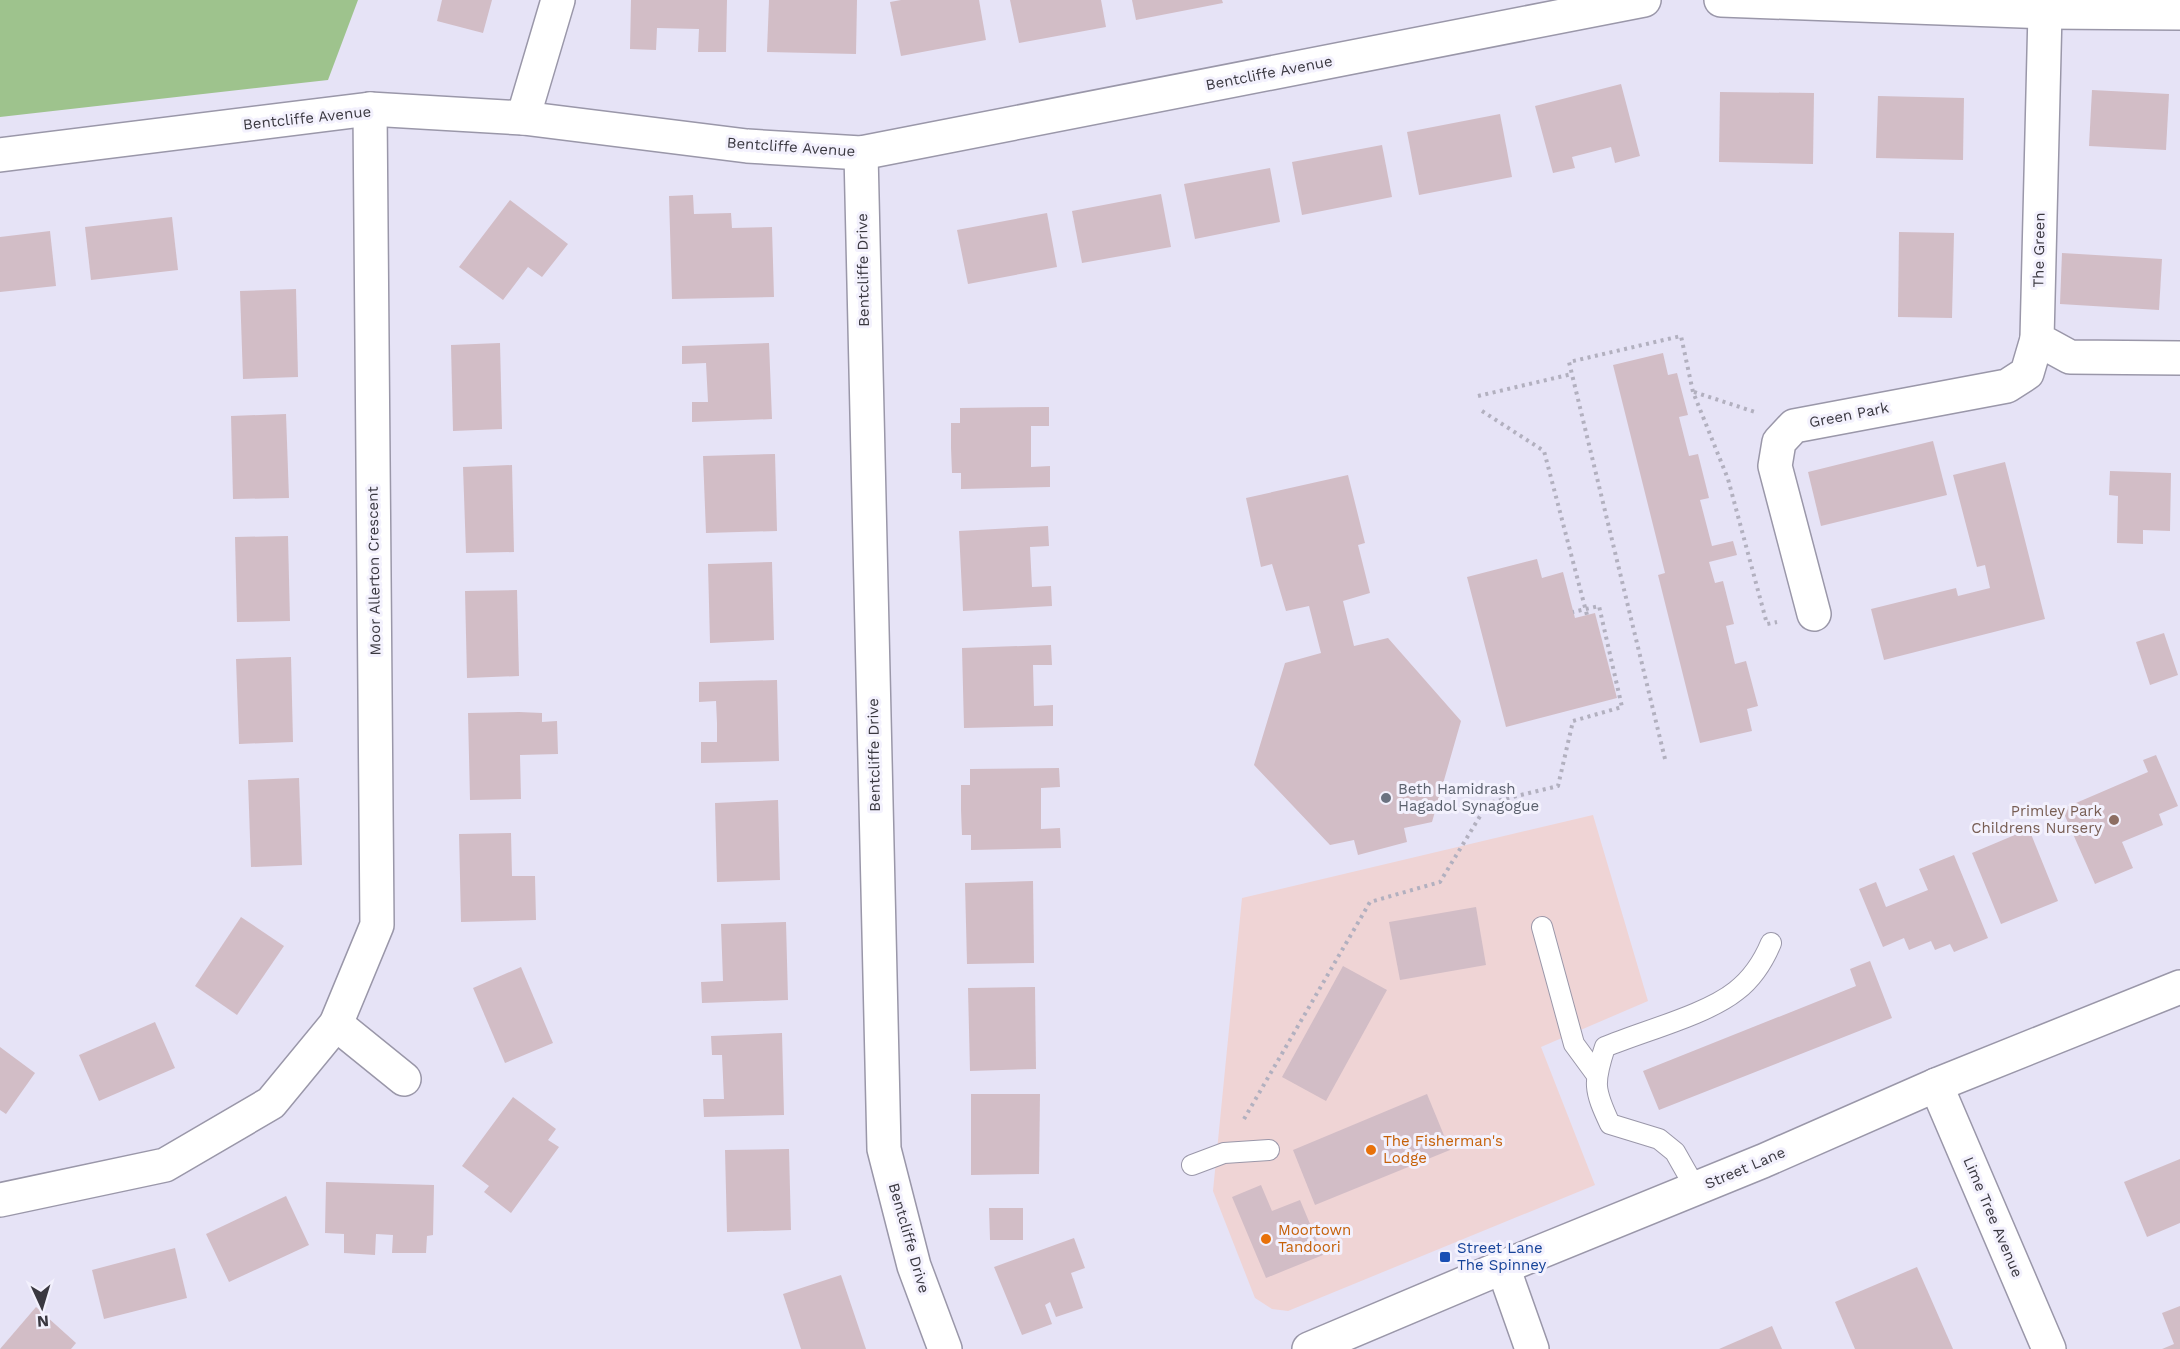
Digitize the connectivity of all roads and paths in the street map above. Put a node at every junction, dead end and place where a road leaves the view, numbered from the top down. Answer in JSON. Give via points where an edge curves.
{"nodes":[{"id":1,"x":558,"y":0,"type":"edge"},
{"id":2,"x":1644,"y":0,"type":"edge"},
{"id":3,"x":1721,"y":0,"type":"edge"},
{"id":4,"x":1917,"y":3,"type":"edge"},
{"id":5,"x":2045,"y":12,"type":"junction"},
{"id":6,"x":2180,"y":13,"type":"edge"},
{"id":7,"x":370,"y":109,"type":"junction"},
{"id":8,"x":523,"y":118,"type":"junction"},
{"id":9,"x":861,"y":153,"type":"junction"},
{"id":10,"x":0,"y":155,"type":"edge"},
{"id":11,"x":2037,"y":339,"type":"junction"},
{"id":12,"x":2180,"y":358,"type":"edge"},
{"id":13,"x":1572,"y":374,"type":"junction"},
{"id":14,"x":1694,"y":392,"type":"junction"},
{"id":15,"x":1478,"y":396,"type":"dead end"},
{"id":16,"x":1482,"y":411,"type":"dead end"},
{"id":17,"x":1794,"y":426,"type":"junction"},
{"id":18,"x":1586,"y":609,"type":"junction"},
{"id":19,"x":1573,"y":612,"type":"dead end"},
{"id":20,"x":1814,"y":614,"type":"joint"},
{"id":21,"x":1587,"y":615,"type":"dead end"},
{"id":22,"x":1665,"y":759,"type":"dead end"},
{"id":23,"x":1542,"y":927,"type":"dead end"},
{"id":24,"x":1771,"y":944,"type":"dead end"},
{"id":25,"x":2180,"y":987,"type":"edge"},
{"id":26,"x":336,"y":1024,"type":"junction"},
{"id":27,"x":1596,"y":1074,"type":"junction"},
{"id":28,"x":404,"y":1079,"type":"dead end"},
{"id":29,"x":1936,"y":1085,"type":"junction"},
{"id":30,"x":1269,"y":1150,"type":"dead end"},
{"id":31,"x":1224,"y":1153,"type":"junction"},
{"id":32,"x":1192,"y":1165,"type":"dead end"},
{"id":33,"x":1696,"y":1189,"type":"junction"},
{"id":34,"x":0,"y":1200,"type":"edge"},
{"id":35,"x":1503,"y":1267,"type":"junction"},
{"id":36,"x":945,"y":1349,"type":"edge"},
{"id":37,"x":1309,"y":1349,"type":"edge"},
{"id":38,"x":1532,"y":1349,"type":"edge"},
{"id":39,"x":2049,"y":1349,"type":"edge"}],
"edges":[{"from":1,"to":8,"type":"street"},
{"from":2,"to":9,"type":"street","name":"Bentcliffe Avenue"},
{"from":3,"to":4,"type":"street"},
{"from":4,"to":5,"type":"street"},
{"from":5,"to":6,"type":"street"},
{"from":5,"to":11,"type":"street","name":"The Green"},
{"from":7,"to":8,"type":"street","name":"Bentcliffe Avenue"},
{"from":7,"to":10,"type":"street","name":"Bentcliffe Avenue"},
{"from":7,"to":26,"type":"street","name":"Moor Allerton Crescent","via":[[377,925]]},
{"from":8,"to":9,"type":"street","name":"Bentcliffe Avenue","via":[[747,146]]},
{"from":9,"to":36,"type":"street","name":"Bentcliffe Drive","via":[[884,1149],[914,1266]]},
{"from":11,"to":12,"type":"street","via":[[2070,357]]},
{"from":11,"to":17,"type":"street","name":"Green Park","via":[[2027,372],[2007,386]]},
{"from":13,"to":14,"type":"path","via":[[1569,362],[1681,336]]},
{"from":13,"to":15,"type":"path"},
{"from":13,"to":22,"type":"path"},
{"from":14,"to":17,"type":"path"},
{"from":14,"to":20,"type":"path","via":[[1728,479],[1767,624]]},
{"from":16,"to":18,"type":"path","via":[[1544,451]]},
{"from":17,"to":20,"type":"street","name":"Green Park","via":[[1779,442],[1775,466]]},
{"from":18,"to":19,"type":"path"},
{"from":18,"to":21,"type":"path"},
{"from":18,"to":31,"type":"path","via":[[1599,606],[1622,707],[1573,721],[1558,786],[1488,803],[1440,882],[1370,902]]},
{"from":23,"to":27,"type":"lane","via":[[1574,1044]]},
{"from":24,"to":27,"type":"lane","via":[[1761,966],[1736,992],[1701,1010],[1605,1047]]},
{"from":25,"to":29,"type":"street","name":"Street Lane"},
{"from":26,"to":28,"type":"street"},
{"from":26,"to":34,"type":"street","name":"Moor Allerton Crescent","via":[[271,1103],[165,1165]]},
{"from":27,"to":33,"type":"lane","via":[[1597,1097],[1610,1124],[1659,1139],[1675,1152]]},
{"from":29,"to":33,"type":"street","name":"Street Lane"},
{"from":29,"to":39,"type":"street","name":"Lime Tree Avenue"},
{"from":30,"to":31,"type":"lane"},
{"from":31,"to":32,"type":"lane"},
{"from":33,"to":35,"type":"street","name":"Street Lane"},
{"from":35,"to":37,"type":"street","name":"Street Lane"},
{"from":35,"to":38,"type":"street"}]}
